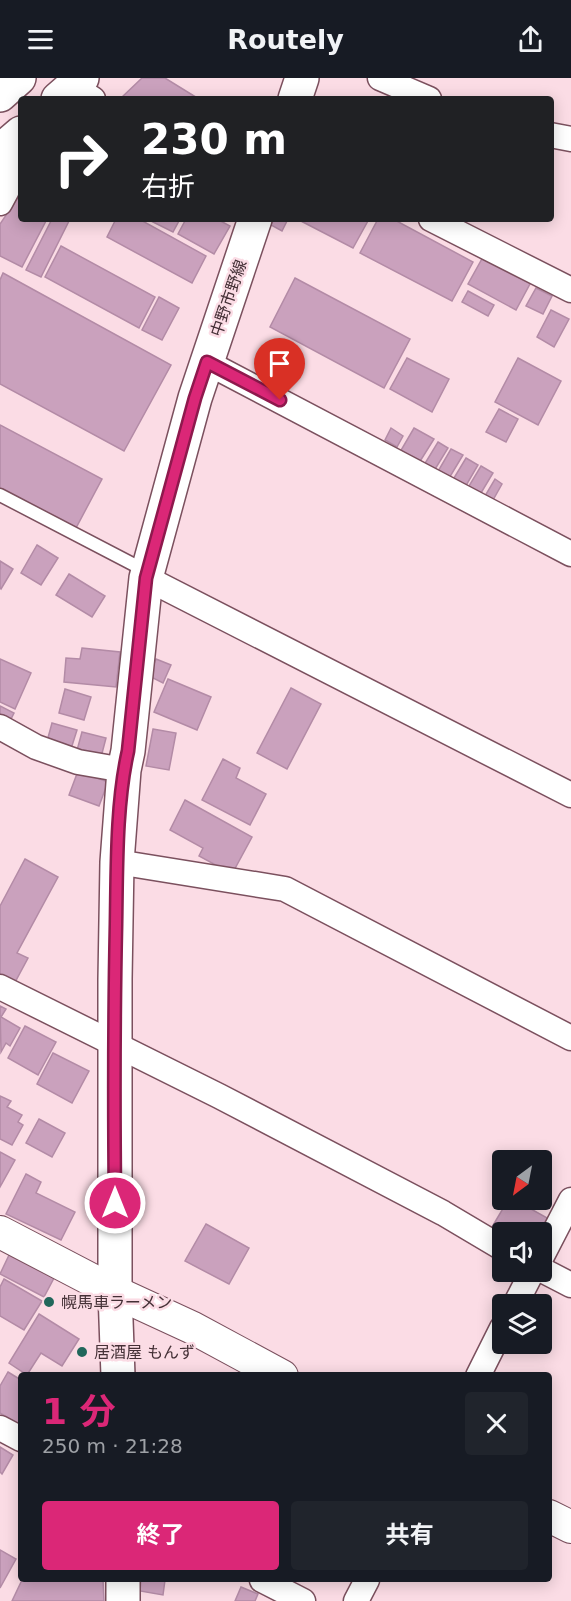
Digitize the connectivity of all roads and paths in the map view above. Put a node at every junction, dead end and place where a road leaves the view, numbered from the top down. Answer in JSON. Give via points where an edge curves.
{"nodes":[{"id":1,"x":19,"y":78,"type":"edge"},
{"id":2,"x":302,"y":78,"type":"edge"},
{"id":3,"x":380,"y":78,"type":"edge"},
{"id":4,"x":0,"y":95,"type":"edge"},
{"id":5,"x":296,"y":96,"type":"edge"},
{"id":6,"x":422,"y":96,"type":"edge"},
{"id":7,"x":554,"y":136,"type":"edge"},
{"id":8,"x":571,"y":139,"type":"edge"},
{"id":9,"x":10,"y":142,"type":"edge"},
{"id":10,"x":0,"y":203,"type":"edge"},
{"id":11,"x":254,"y":222,"type":"edge"},
{"id":12,"x":437,"y":222,"type":"edge"},
{"id":13,"x":571,"y":290,"type":"edge"},
{"id":14,"x":207,"y":362,"type":"junction"},
{"id":15,"x":0,"y":495,"type":"edge"},
{"id":16,"x":571,"y":555,"type":"edge"},
{"id":17,"x":147,"y":575,"type":"junction"},
{"id":18,"x":0,"y":727,"type":"edge"},
{"id":19,"x":124,"y":770,"type":"junction"},
{"id":20,"x":571,"y":795,"type":"edge"},
{"id":21,"x":117,"y":862,"type":"junction"},
{"id":22,"x":0,"y":987,"type":"edge"},
{"id":23,"x":571,"y":1038,"type":"edge"},
{"id":24,"x":114,"y":1045,"type":"junction"},
{"id":25,"x":571,"y":1200,"type":"edge"},
{"id":26,"x":0,"y":1232,"type":"edge"},
{"id":27,"x":552,"y":1237,"type":"edge"},
{"id":28,"x":492,"y":1242,"type":"edge"},
{"id":29,"x":552,"y":1275,"type":"edge"},
{"id":30,"x":571,"y":1285,"type":"edge"},
{"id":31,"x":115,"y":1292,"type":"junction"},
{"id":32,"x":492,"y":1347,"type":"edge"},
{"id":33,"x":118,"y":1372,"type":"edge"},
{"id":34,"x":275,"y":1372,"type":"edge"},
{"id":35,"x":479,"y":1372,"type":"edge"},
{"id":36,"x":0,"y":1428,"type":"edge"},
{"id":37,"x":18,"y":1437,"type":"edge"},
{"id":38,"x":552,"y":1518,"type":"edge"},
{"id":39,"x":571,"y":1527,"type":"edge"},
{"id":40,"x":123,"y":1582,"type":"edge"},
{"id":41,"x":266,"y":1582,"type":"edge"},
{"id":42,"x":367,"y":1582,"type":"edge"},
{"id":43,"x":123,"y":1601,"type":"edge"},
{"id":44,"x":303,"y":1601,"type":"edge"},
{"id":45,"x":356,"y":1601,"type":"edge"}],
"edges":[{"from":1,"to":4,"type":"main road"},
{"from":2,"to":5,"type":"main road"},
{"from":3,"to":6,"type":"street"},
{"from":7,"to":8,"type":"street"},
{"from":9,"to":10,"type":"street","via":[[7,190]]},
{"from":11,"to":14,"type":"main road","name":"中野市野線"},
{"from":12,"to":13,"type":"street"},
{"from":14,"to":16,"type":"street"},
{"from":14,"to":17,"type":"main road","name":"中野市野線"},
{"from":15,"to":17,"type":"lane"},
{"from":17,"to":19,"type":"main road","name":"中野市野線"},
{"from":17,"to":20,"type":"street"},
{"from":18,"to":19,"type":"street","via":[[36,747],[78,762]]},
{"from":19,"to":21,"type":"main road","name":"中野市野線"},
{"from":21,"to":23,"type":"street","via":[[285,889]]},
{"from":21,"to":24,"type":"main road","name":"中野市野線"},
{"from":22,"to":24,"type":"street"},
{"from":24,"to":28,"type":"street","via":[[219,1096]]},
{"from":24,"to":31,"type":"main road","name":"中野市野線"},
{"from":25,"to":27,"type":"street"},
{"from":26,"to":31,"type":"street"},
{"from":29,"to":30,"type":"street"},
{"from":31,"to":33,"type":"main road","name":"中野市野線"},
{"from":31,"to":34,"type":"street"},
{"from":32,"to":35,"type":"street"},
{"from":36,"to":37,"type":"street"},
{"from":38,"to":39,"type":"street"},
{"from":40,"to":43,"type":"main road"},
{"from":41,"to":44,"type":"street"},
{"from":42,"to":45,"type":"street"}]}
